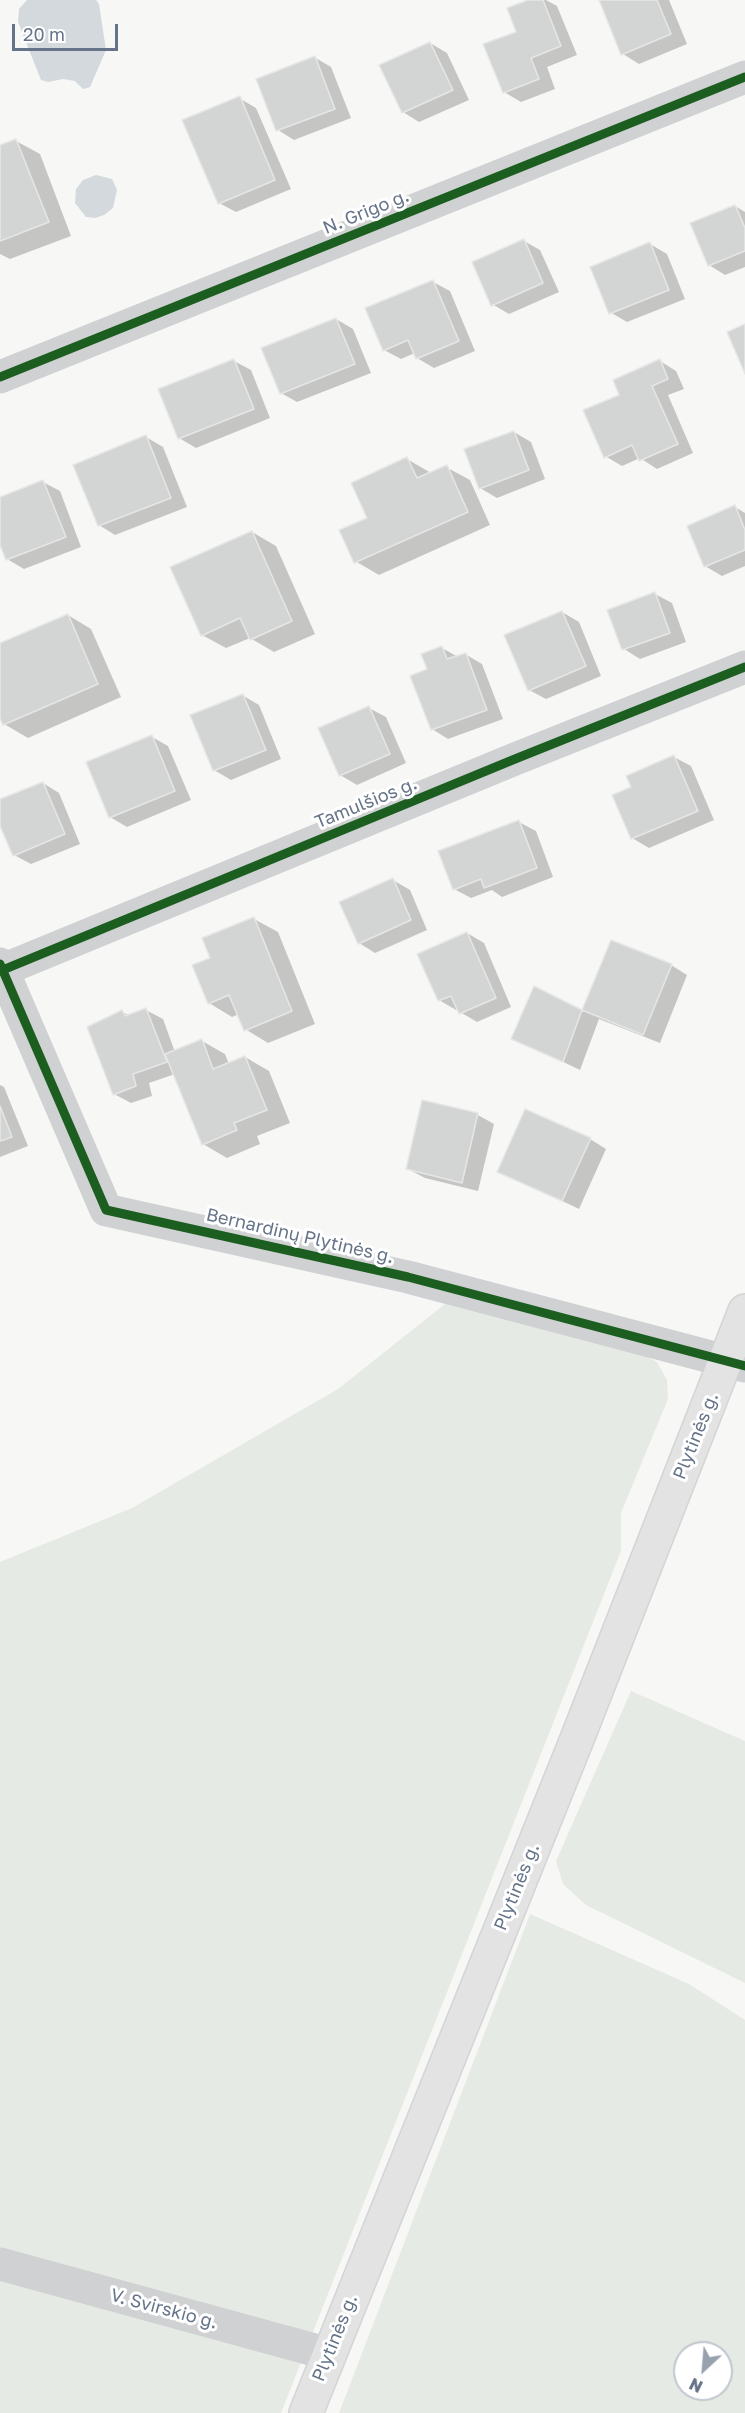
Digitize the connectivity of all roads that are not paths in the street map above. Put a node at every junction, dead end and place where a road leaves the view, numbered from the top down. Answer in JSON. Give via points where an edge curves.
{"nodes":[{"id":1,"x":745,"y":77,"type":"edge"},
{"id":2,"x":0,"y":377,"type":"edge"},
{"id":3,"x":745,"y":667,"type":"edge"},
{"id":4,"x":1,"y":969,"type":"edge"},
{"id":5,"x":745,"y":1311,"type":"edge"},
{"id":6,"x":735,"y":1363,"type":"edge"},
{"id":7,"x":0,"y":2264,"type":"edge"},
{"id":8,"x":329,"y":2354,"type":"junction"},
{"id":9,"x":306,"y":2413,"type":"edge"}],
"edges":[{"from":1,"to":2,"type":"street","name":"N. Grigo g."},
{"from":3,"to":4,"type":"street","name":"Tamulšios g."},
{"from":4,"to":6,"type":"street","name":"Bernardinų Plytinės g.","via":[[106,1209],[408,1277]]},
{"from":5,"to":6,"type":"main road","name":"Plytinės g."},
{"from":6,"to":8,"type":"main road","name":"Plytinės g.","via":[[560,1781]]},
{"from":7,"to":8,"type":"street","name":"V. Svirskio g."},
{"from":8,"to":9,"type":"main road","name":"Plytinės g."}]}
